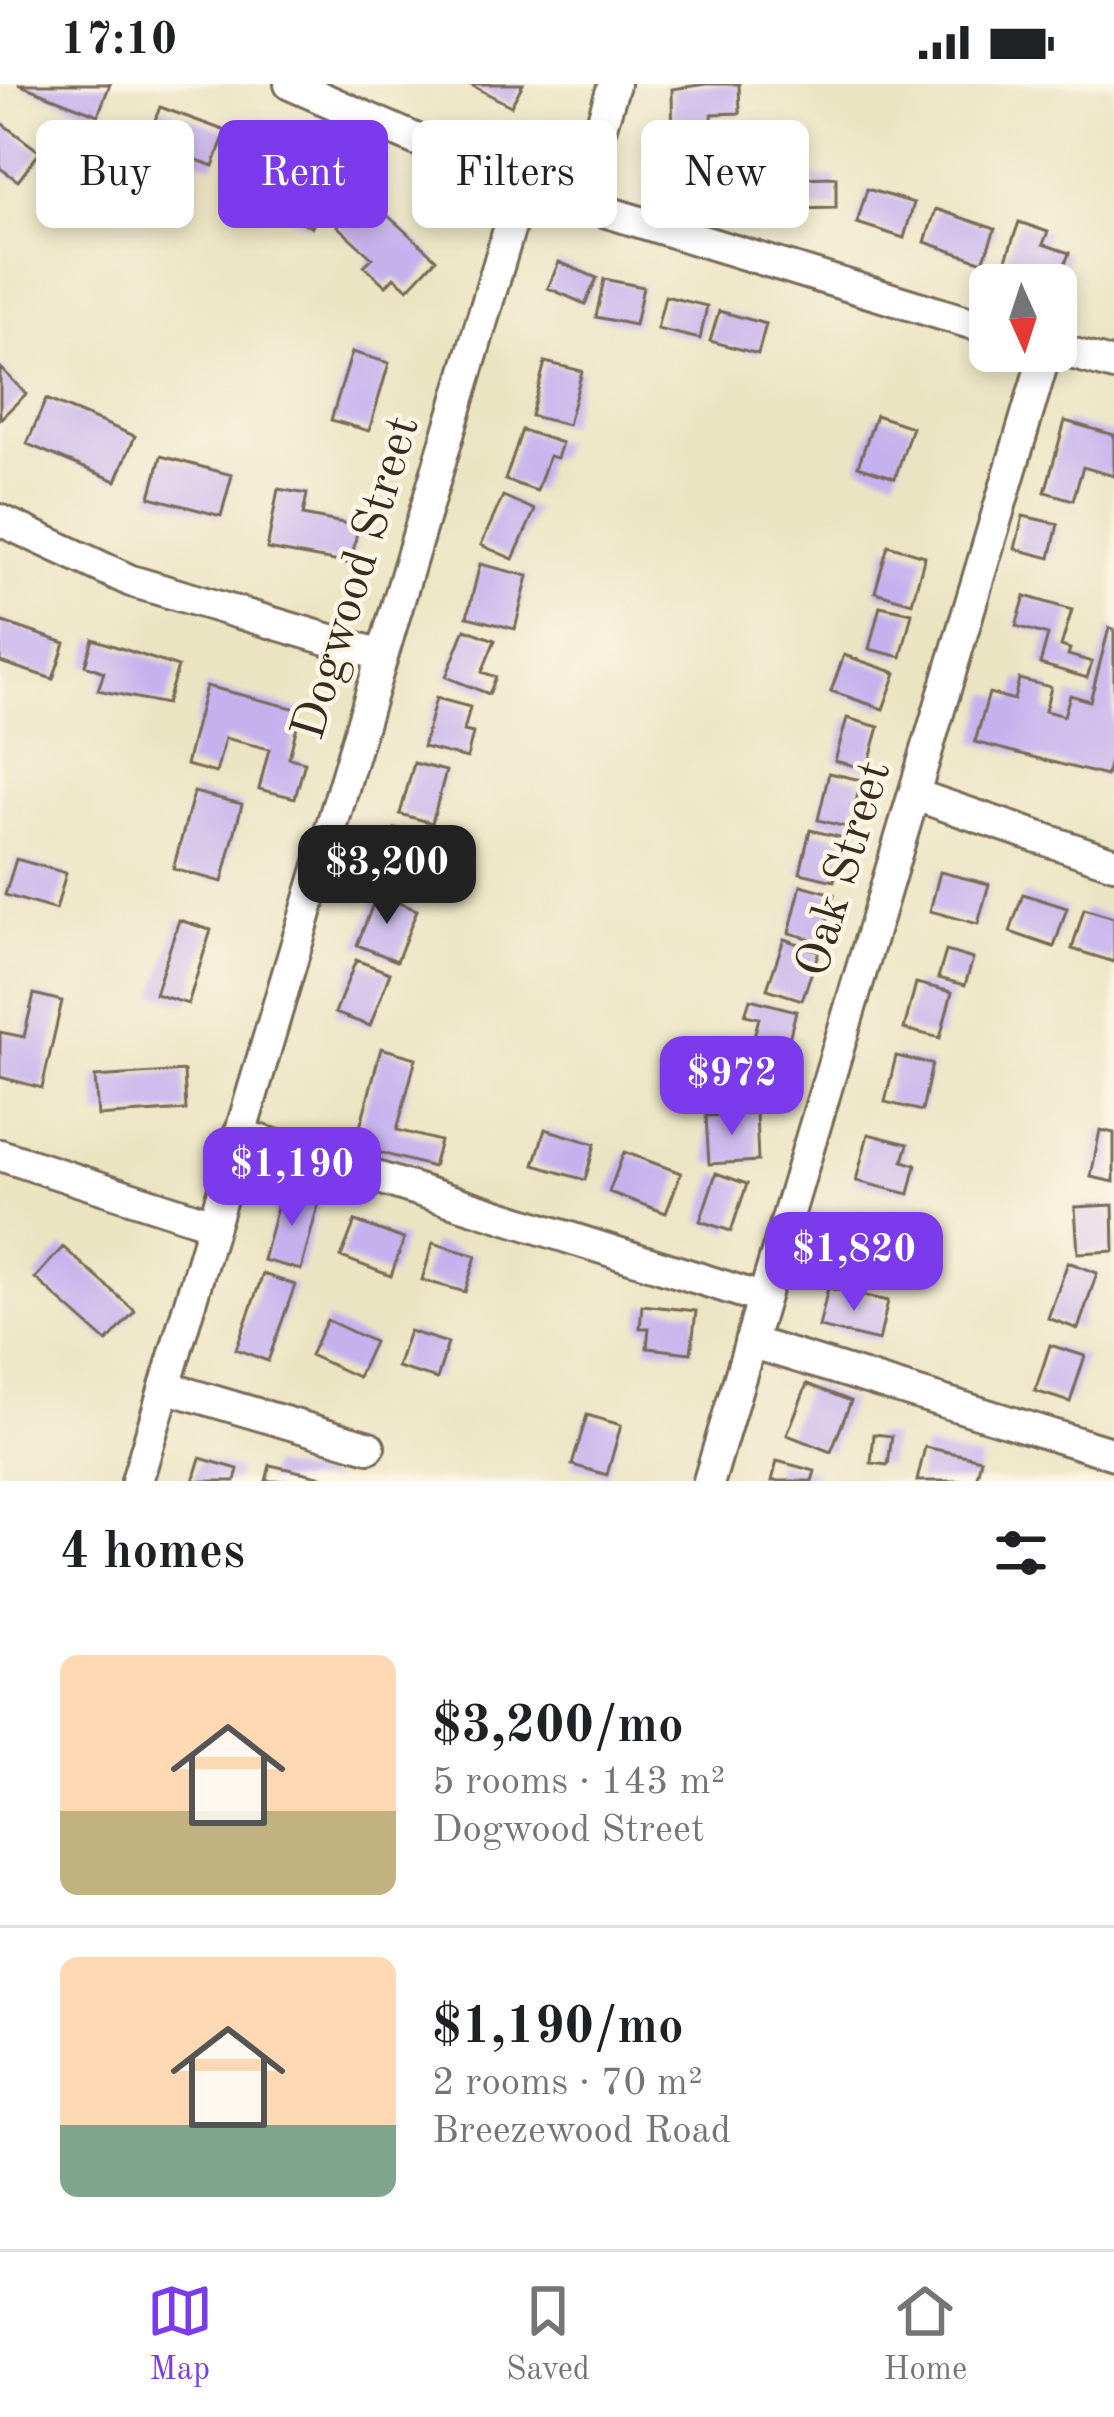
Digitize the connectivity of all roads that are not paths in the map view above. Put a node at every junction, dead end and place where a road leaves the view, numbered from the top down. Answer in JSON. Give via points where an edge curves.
{"nodes":[{"id":1,"x":290,"y":84,"type":"edge"},
{"id":2,"x":614,"y":84,"type":"edge"},
{"id":3,"x":603,"y":120,"type":"edge"},
{"id":4,"x":412,"y":138,"type":"edge"},
{"id":5,"x":617,"y":213,"type":"edge"},
{"id":6,"x":509,"y":228,"type":"edge"},
{"id":7,"x":969,"y":322,"type":"edge"},
{"id":8,"x":1077,"y":355,"type":"edge"},
{"id":9,"x":1114,"y":365,"type":"edge"},
{"id":10,"x":1040,"y":372,"type":"edge"},
{"id":11,"x":0,"y":520,"type":"edge"},
{"id":12,"x":380,"y":655,"type":"junction"},
{"id":13,"x":915,"y":795,"type":"junction"},
{"id":14,"x":1114,"y":863,"type":"edge"},
{"id":15,"x":239,"y":1135,"type":"junction"},
{"id":16,"x":0,"y":1155,"type":"edge"},
{"id":17,"x":213,"y":1224,"type":"junction"},
{"id":18,"x":761,"y":1298,"type":"junction"},
{"id":19,"x":750,"y":1342,"type":"junction"},
{"id":20,"x":165,"y":1387,"type":"junction"},
{"id":21,"x":369,"y":1448,"type":"dead end"},
{"id":22,"x":1112,"y":1448,"type":"edge"},
{"id":23,"x":137,"y":1481,"type":"edge"},
{"id":24,"x":709,"y":1481,"type":"edge"}],
"edges":[{"from":1,"to":4,"type":"street"},
{"from":2,"to":3,"type":"street"},
{"from":5,"to":7,"type":"street"},
{"from":6,"to":12,"type":"street","name":"Dogwood Street"},
{"from":8,"to":9,"type":"street"},
{"from":10,"to":13,"type":"street","name":"Oak Street"},
{"from":11,"to":12,"type":"street","via":[[130,581]]},
{"from":12,"to":15,"type":"street","name":"Dogwood Street"},
{"from":13,"to":14,"type":"street"},
{"from":13,"to":18,"type":"street","name":"Oak Street"},
{"from":15,"to":17,"type":"street","name":"Dogwood Street"},
{"from":15,"to":18,"type":"street"},
{"from":16,"to":17,"type":"street"},
{"from":17,"to":20,"type":"street","name":"Dogwood Street"},
{"from":18,"to":19,"type":"street","name":"Oak Street"},
{"from":19,"to":22,"type":"street"},
{"from":19,"to":24,"type":"street","name":"Oak Street"},
{"from":20,"to":21,"type":"street"},
{"from":20,"to":23,"type":"street","name":"Dogwood Street"}]}
